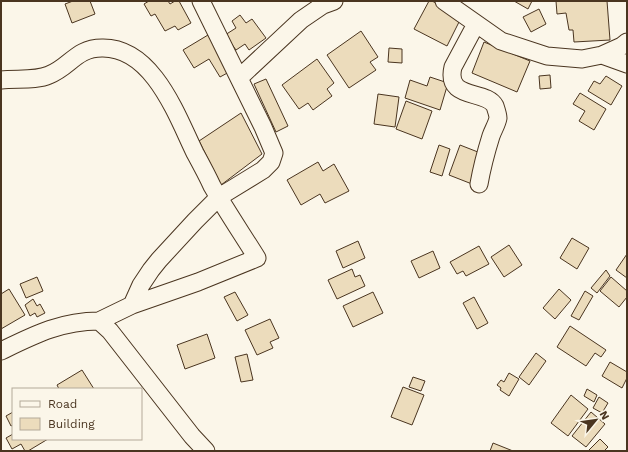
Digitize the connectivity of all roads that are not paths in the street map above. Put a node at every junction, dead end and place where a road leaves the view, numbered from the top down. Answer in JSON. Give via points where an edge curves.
{"nodes":[{"id":1,"x":201,"y":1,"type":"edge"},
{"id":2,"x":444,"y":1,"type":"edge"},
{"id":3,"x":326,"y":2,"type":"edge"},
{"id":4,"x":476,"y":24,"type":"junction"},
{"id":5,"x":627,"y":42,"type":"edge"},
{"id":6,"x":602,"y":55,"type":"junction"},
{"id":7,"x":627,"y":64,"type":"edge"},
{"id":8,"x":239,"y":78,"type":"junction"},
{"id":9,"x":1,"y":80,"type":"edge"},
{"id":10,"x":479,"y":184,"type":"dead end"},
{"id":11,"x":218,"y":197,"type":"junction"},
{"id":12,"x":132,"y":305,"type":"junction"},
{"id":13,"x":99,"y":321,"type":"junction"},
{"id":14,"x":1,"y":351,"type":"edge"},
{"id":15,"x":206,"y":451,"type":"edge"}],
"edges":[{"from":1,"to":8,"type":"street"},
{"from":2,"to":4,"type":"street"},
{"from":3,"to":8,"type":"street","via":[[301,20]]},
{"from":4,"to":6,"type":"street","via":[[501,41],[547,56],[582,60]]},
{"from":4,"to":10,"type":"street","via":[[451,75],[453,83],[462,91],[491,102],[498,117],[482,166]]},
{"from":5,"to":6,"type":"street"},
{"from":6,"to":7,"type":"street"},
{"from":8,"to":11,"type":"street","via":[[274,153],[271,162],[263,170]]},
{"from":9,"to":11,"type":"street","via":[[49,76],[87,50],[102,48],[133,57],[146,68],[163,90]]},
{"from":11,"to":12,"type":"street","via":[[158,260],[141,285]]},
{"from":11,"to":12,"type":"street","via":[[257,258]]},
{"from":12,"to":13,"type":"street"},
{"from":13,"to":14,"type":"street","via":[[83,321],[45,331]]},
{"from":13,"to":15,"type":"street","via":[[110,331]]}]}
